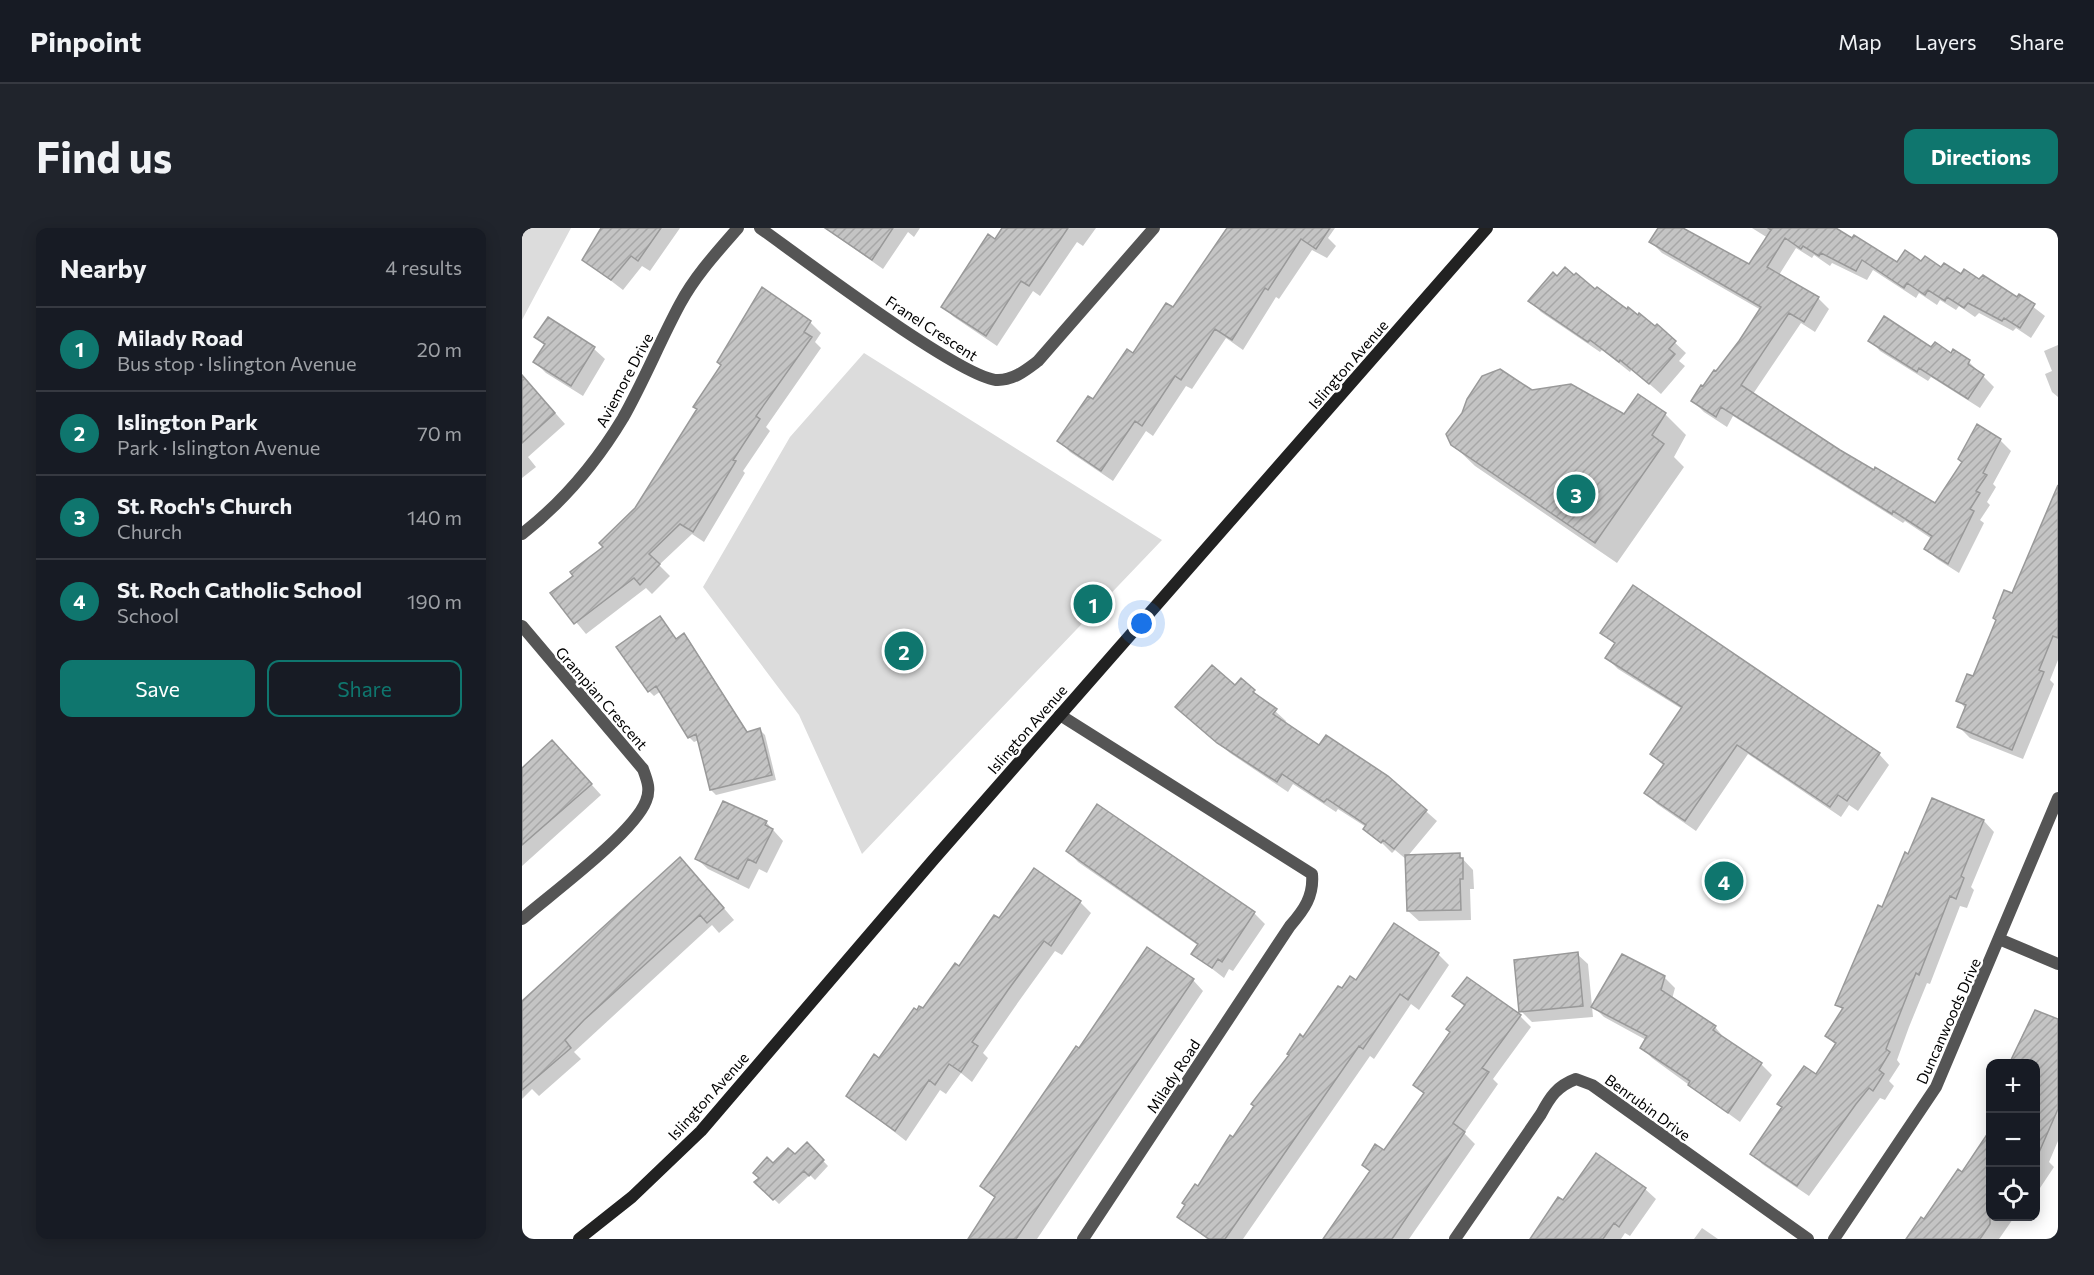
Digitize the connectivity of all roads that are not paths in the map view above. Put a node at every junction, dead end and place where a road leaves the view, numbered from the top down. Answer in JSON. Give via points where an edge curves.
{"nodes":[{"id":1,"x":738,"y":228,"type":"edge"},
{"id":2,"x":760,"y":228,"type":"edge"},
{"id":3,"x":1154,"y":228,"type":"edge"},
{"id":4,"x":1487,"y":228,"type":"edge"},
{"id":5,"x":522,"y":534,"type":"edge"},
{"id":6,"x":522,"y":626,"type":"edge"},
{"id":7,"x":1060,"y":715,"type":"junction"},
{"id":8,"x":2058,"y":798,"type":"edge"},
{"id":9,"x":522,"y":919,"type":"edge"},
{"id":10,"x":1999,"y":939,"type":"junction"},
{"id":11,"x":2058,"y":964,"type":"edge"},
{"id":12,"x":579,"y":1239,"type":"edge"},
{"id":13,"x":1083,"y":1239,"type":"edge"},
{"id":14,"x":1455,"y":1239,"type":"edge"},
{"id":15,"x":1808,"y":1239,"type":"edge"},
{"id":16,"x":1834,"y":1239,"type":"edge"}],
"edges":[{"from":1,"to":5,"type":"street","name":"Aviemore Drive","via":[[681,302],[640,386],[601,452],[549,513]]},
{"from":2,"to":3,"type":"street","name":"Franel Crescent","via":[[937,351],[982,377],[998,380],[1018,376],[1038,361]]},
{"from":4,"to":7,"type":"main road","name":"Islington Avenue"},
{"from":6,"to":9,"type":"street","name":"Grampian Crescent","via":[[643,769],[649,785],[641,813],[625,830]]},
{"from":7,"to":12,"type":"main road","name":"Islington Avenue","via":[[701,1131],[632,1197]]},
{"from":7,"to":13,"type":"street","name":"Milady Road","via":[[1312,874],[1313,886],[1303,911]]},
{"from":8,"to":10,"type":"street","name":"Duncanwoods Drive"},
{"from":10,"to":11,"type":"street"},
{"from":10,"to":16,"type":"street","name":"Duncanwoods Drive","via":[[1936,1087]]},
{"from":14,"to":15,"type":"street","name":"Benrubin Drive","via":[[1550,1096],[1576,1079],[1599,1090]]}]}
